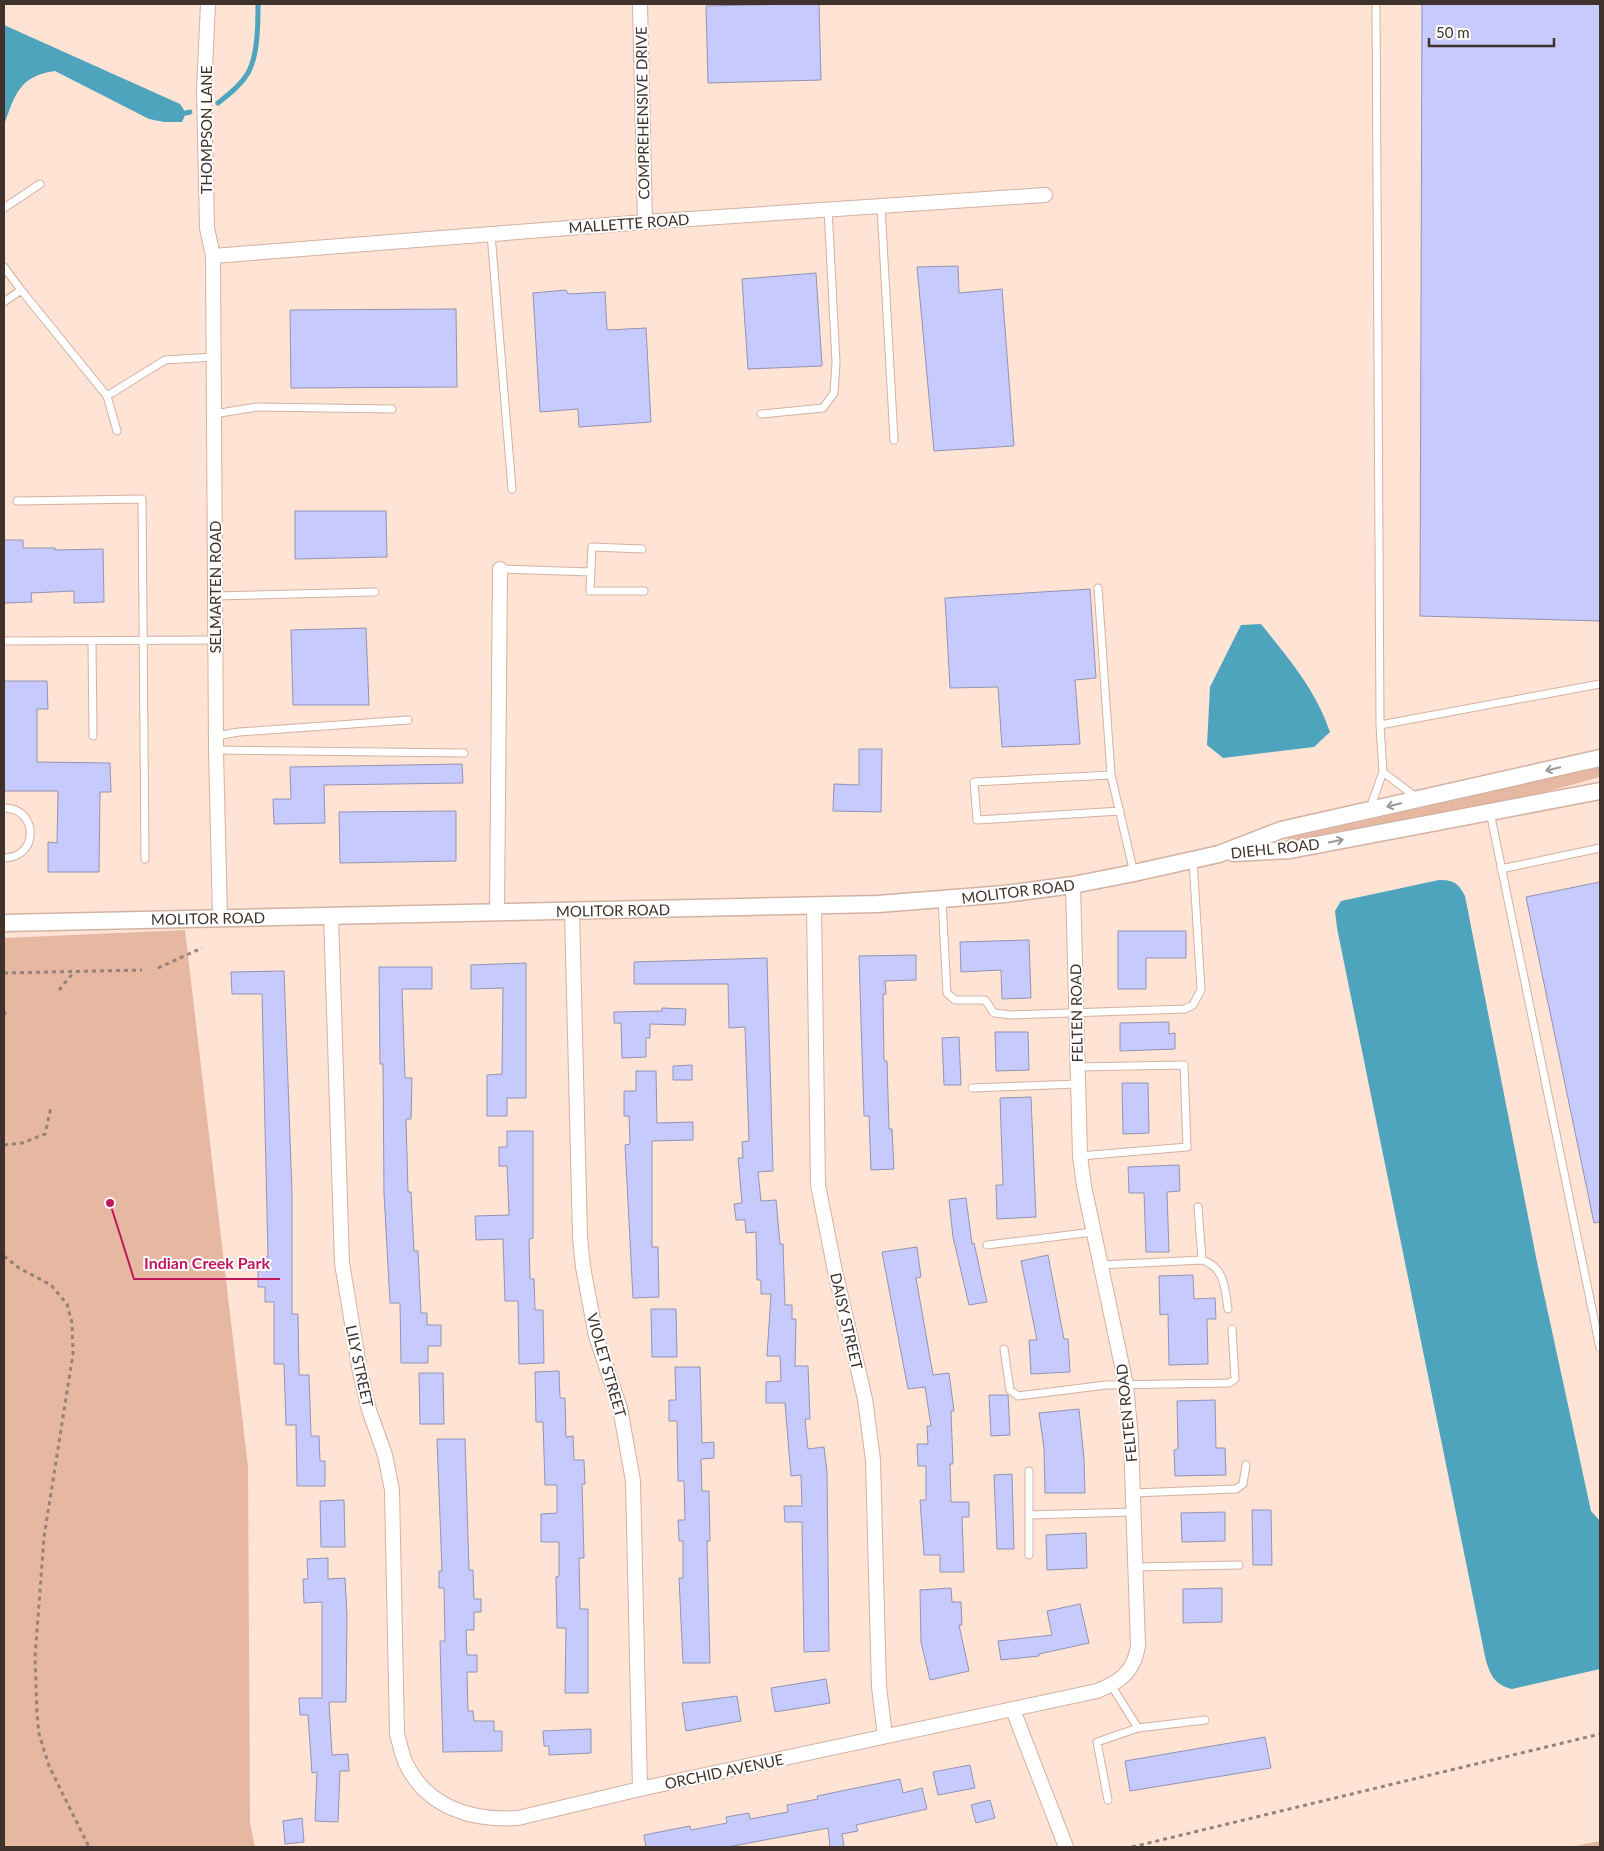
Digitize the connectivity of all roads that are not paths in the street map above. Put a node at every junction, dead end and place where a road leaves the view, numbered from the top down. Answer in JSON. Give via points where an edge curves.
{"nodes":[{"id":1,"x":208,"y":4,"type":"edge"},
{"id":2,"x":640,"y":4,"type":"edge"},
{"id":3,"x":1376,"y":4,"type":"edge"},
{"id":4,"x":40,"y":184,"type":"dead end"},
{"id":5,"x":1045,"y":195,"type":"dead end"},
{"id":6,"x":881,"y":206,"type":"junction"},
{"id":7,"x":4,"y":208,"type":"edge"},
{"id":8,"x":828,"y":209,"type":"junction"},
{"id":9,"x":645,"y":222,"type":"junction"},
{"id":10,"x":491,"y":234,"type":"junction"},
{"id":11,"x":213,"y":256,"type":"junction"},
{"id":12,"x":4,"y":267,"type":"edge"},
{"id":13,"x":21,"y":290,"type":"junction"},
{"id":14,"x":4,"y":302,"type":"edge"},
{"id":15,"x":214,"y":357,"type":"junction"},
{"id":16,"x":107,"y":396,"type":"junction"},
{"id":17,"x":392,"y":409,"type":"dead end"},
{"id":18,"x":214,"y":414,"type":"junction"},
{"id":19,"x":761,"y":414,"type":"dead end"},
{"id":20,"x":117,"y":431,"type":"dead end"},
{"id":21,"x":894,"y":440,"type":"dead end"},
{"id":22,"x":512,"y":489,"type":"dead end"},
{"id":23,"x":17,"y":500,"type":"dead end"},
{"id":24,"x":642,"y":549,"type":"dead end"},
{"id":25,"x":500,"y":569,"type":"joint"},
{"id":26,"x":591,"y":572,"type":"junction"},
{"id":27,"x":1098,"y":588,"type":"dead end"},
{"id":28,"x":376,"y":592,"type":"dead end"},
{"id":29,"x":644,"y":592,"type":"dead end"},
{"id":30,"x":215,"y":596,"type":"junction"},
{"id":31,"x":216,"y":640,"type":"junction"},
{"id":32,"x":4,"y":641,"type":"edge"},
{"id":33,"x":143,"y":641,"type":"junction"},
{"id":34,"x":92,"y":642,"type":"junction"},
{"id":35,"x":1600,"y":684,"type":"edge"},
{"id":36,"x":408,"y":720,"type":"dead end"},
{"id":37,"x":1380,"y":725,"type":"junction"},
{"id":38,"x":93,"y":736,"type":"dead end"},
{"id":39,"x":216,"y":743,"type":"junction"},
{"id":40,"x":464,"y":753,"type":"dead end"},
{"id":41,"x":1600,"y":758,"type":"edge"},
{"id":42,"x":1383,"y":772,"type":"junction"},
{"id":43,"x":1111,"y":775,"type":"junction"},
{"id":44,"x":1600,"y":791,"type":"edge"},
{"id":45,"x":1418,"y":799,"type":"junction"},
{"id":46,"x":4,"y":808,"type":"edge"},
{"id":47,"x":1369,"y":810,"type":"junction"},
{"id":48,"x":1120,"y":811,"type":"junction"},
{"id":49,"x":1490,"y":812,"type":"junction"},
{"id":50,"x":1600,"y":848,"type":"edge"},
{"id":51,"x":1218,"y":854,"type":"junction"},
{"id":52,"x":4,"y":858,"type":"edge"},
{"id":53,"x":145,"y":859,"type":"dead end"},
{"id":54,"x":1193,"y":860,"type":"junction"},
{"id":55,"x":1501,"y":869,"type":"junction"},
{"id":56,"x":1134,"y":873,"type":"junction"},
{"id":57,"x":1073,"y":885,"type":"junction"},
{"id":58,"x":942,"y":900,"type":"junction"},
{"id":59,"x":814,"y":905,"type":"junction"},
{"id":60,"x":572,"y":911,"type":"junction"},
{"id":61,"x":497,"y":912,"type":"junction"},
{"id":62,"x":331,"y":914,"type":"junction"},
{"id":63,"x":220,"y":918,"type":"junction"},
{"id":64,"x":4,"y":923,"type":"edge"},
{"id":65,"x":1076,"y":1013,"type":"junction"},
{"id":66,"x":1077,"y":1067,"type":"junction"},
{"id":67,"x":1078,"y":1084,"type":"junction"},
{"id":68,"x":972,"y":1088,"type":"dead end"},
{"id":69,"x":1080,"y":1156,"type":"junction"},
{"id":70,"x":1198,"y":1207,"type":"dead end"},
{"id":71,"x":1093,"y":1232,"type":"junction"},
{"id":72,"x":987,"y":1245,"type":"dead end"},
{"id":73,"x":1202,"y":1260,"type":"junction"},
{"id":74,"x":1101,"y":1265,"type":"junction"},
{"id":75,"x":1228,"y":1309,"type":"dead end"},
{"id":76,"x":1232,"y":1329,"type":"dead end"},
{"id":77,"x":1600,"y":1348,"type":"edge"},
{"id":78,"x":1004,"y":1349,"type":"dead end"},
{"id":79,"x":1126,"y":1385,"type":"junction"},
{"id":80,"x":1246,"y":1464,"type":"dead end"},
{"id":81,"x":1029,"y":1472,"type":"dead end"},
{"id":82,"x":1133,"y":1493,"type":"junction"},
{"id":83,"x":1134,"y":1512,"type":"junction"},
{"id":84,"x":1029,"y":1515,"type":"junction"},
{"id":85,"x":1029,"y":1555,"type":"dead end"},
{"id":86,"x":1239,"y":1566,"type":"dead end"},
{"id":87,"x":1134,"y":1567,"type":"junction"},
{"id":88,"x":1111,"y":1685,"type":"junction"},
{"id":89,"x":1012,"y":1710,"type":"junction"},
{"id":90,"x":1205,"y":1720,"type":"dead end"},
{"id":91,"x":1138,"y":1728,"type":"junction"},
{"id":92,"x":885,"y":1736,"type":"junction"},
{"id":93,"x":640,"y":1789,"type":"junction"},
{"id":94,"x":1108,"y":1800,"type":"dead end"},
{"id":95,"x":437,"y":1802,"type":"joint"},
{"id":96,"x":1066,"y":1847,"type":"edge"}],
"edges":[{"from":1,"to":11,"type":"street","name":"THOMPSON LANE","via":[[204,90],[207,228]]},
{"from":2,"to":9,"type":"street","name":"COMPREHENSIVE DRIVE"},
{"from":3,"to":37,"type":"lane"},
{"from":4,"to":7,"type":"lane"},
{"from":5,"to":6,"type":"street","name":"MALLETTE ROAD"},
{"from":6,"to":8,"type":"street","name":"MALLETTE ROAD"},
{"from":6,"to":21,"type":"lane"},
{"from":8,"to":9,"type":"street","name":"MALLETTE ROAD"},
{"from":8,"to":19,"type":"lane","via":[[836,362],[834,393],[823,408]]},
{"from":9,"to":10,"type":"street","name":"MALLETTE ROAD"},
{"from":10,"to":11,"type":"street","name":"MALLETTE ROAD"},
{"from":10,"to":22,"type":"lane"},
{"from":11,"to":15,"type":"street","name":"SELMARTEN ROAD"},
{"from":12,"to":13,"type":"lane"},
{"from":13,"to":14,"type":"lane"},
{"from":13,"to":16,"type":"lane"},
{"from":15,"to":16,"type":"lane","via":[[166,360]]},
{"from":15,"to":18,"type":"street","name":"SELMARTEN ROAD"},
{"from":16,"to":20,"type":"lane"},
{"from":17,"to":18,"type":"lane","via":[[258,406]]},
{"from":18,"to":30,"type":"street","name":"SELMARTEN ROAD"},
{"from":23,"to":33,"type":"lane","via":[[142,499]]},
{"from":24,"to":26,"type":"lane","via":[[592,547]]},
{"from":25,"to":26,"type":"lane"},
{"from":25,"to":61,"type":"street"},
{"from":26,"to":29,"type":"lane","via":[[590,591]]},
{"from":27,"to":43,"type":"lane"},
{"from":28,"to":30,"type":"lane"},
{"from":30,"to":31,"type":"street","name":"SELMARTEN ROAD"},
{"from":31,"to":33,"type":"lane"},
{"from":31,"to":39,"type":"street","name":"SELMARTEN ROAD"},
{"from":32,"to":34,"type":"lane"},
{"from":33,"to":34,"type":"lane"},
{"from":33,"to":53,"type":"lane"},
{"from":34,"to":38,"type":"lane"},
{"from":35,"to":37,"type":"lane"},
{"from":36,"to":39,"type":"lane","via":[[239,732]]},
{"from":37,"to":42,"type":"lane"},
{"from":39,"to":40,"type":"lane"},
{"from":39,"to":63,"type":"street","name":"SELMARTEN ROAD"},
{"from":41,"to":45,"type":"street","name":"DIEHL ROAD","one_way":true},
{"from":42,"to":45,"type":"lane"},
{"from":42,"to":47,"type":"lane"},
{"from":43,"to":48,"type":"lane"},
{"from":43,"to":48,"type":"lane","via":[[974,782],[976,820]]},
{"from":44,"to":49,"type":"street","name":"DIEHL ROAD"},
{"from":45,"to":47,"type":"street","name":"DIEHL ROAD","one_way":true},
{"from":46,"to":52,"type":"lane","via":[[22,813],[31,835],[24,851]]},
{"from":47,"to":51,"type":"street","name":"DIEHL ROAD","via":[[1280,830]]},
{"from":48,"to":56,"type":"lane"},
{"from":51,"to":49,"type":"street","name":"DIEHL ROAD","one_way":true,"via":[[1290,850]]},
{"from":49,"to":55,"type":"lane"},
{"from":50,"to":55,"type":"lane"},
{"from":51,"to":54,"type":"street","name":"MOLITOR ROAD"},
{"from":54,"to":56,"type":"street","name":"MOLITOR ROAD"},
{"from":54,"to":65,"type":"lane","via":[[1201,990],[1193,1005],[1185,1009]]},
{"from":55,"to":77,"type":"lane"},
{"from":56,"to":57,"type":"street","name":"MOLITOR ROAD"},
{"from":57,"to":58,"type":"street","name":"MOLITOR ROAD"},
{"from":57,"to":65,"type":"street","name":"FELTEN ROAD"},
{"from":58,"to":59,"type":"street","name":"MOLITOR ROAD"},
{"from":58,"to":65,"type":"lane","via":[[947,993],[954,1000],[985,1000],[994,1013],[1012,1015]]},
{"from":59,"to":60,"type":"street","name":"MOLITOR ROAD"},
{"from":59,"to":92,"type":"street","name":"DAISY STREET","via":[[818,1185],[865,1399],[872,1451],[879,1687]]},
{"from":60,"to":61,"type":"street","name":"MOLITOR ROAD"},
{"from":60,"to":93,"type":"street","name":"VIOLET STREET","via":[[580,1237],[596,1336],[620,1408],[633,1481]]},
{"from":61,"to":62,"type":"street","name":"MOLITOR ROAD"},
{"from":62,"to":63,"type":"street","name":"MOLITOR ROAD"},
{"from":62,"to":95,"type":"street","name":"LILY STREET","via":[[342,1263],[360,1372],[392,1490],[397,1734],[405,1763],[417,1783]]},
{"from":63,"to":64,"type":"street","name":"MOLITOR ROAD"},
{"from":65,"to":66,"type":"street","name":"FELTEN ROAD"},
{"from":66,"to":67,"type":"street","name":"FELTEN ROAD"},
{"from":66,"to":69,"type":"lane","via":[[1184,1065],[1187,1147]]},
{"from":67,"to":68,"type":"lane"},
{"from":67,"to":69,"type":"street","name":"FELTEN ROAD"},
{"from":69,"to":71,"type":"street","name":"FELTEN ROAD"},
{"from":70,"to":73,"type":"lane"},
{"from":71,"to":72,"type":"lane"},
{"from":71,"to":74,"type":"street","name":"FELTEN ROAD"},
{"from":73,"to":74,"type":"lane"},
{"from":73,"to":75,"type":"lane","via":[[1218,1269]]},
{"from":74,"to":79,"type":"street","name":"FELTEN ROAD"},
{"from":76,"to":79,"type":"lane","via":[[1233,1381]]},
{"from":78,"to":79,"type":"lane","via":[[1010,1390],[1018,1396]]},
{"from":79,"to":82,"type":"street","name":"FELTEN ROAD"},
{"from":80,"to":82,"type":"lane","via":[[1243,1484],[1236,1489]]},
{"from":81,"to":84,"type":"lane"},
{"from":82,"to":83,"type":"street","name":"FELTEN ROAD"},
{"from":83,"to":84,"type":"lane"},
{"from":83,"to":87,"type":"street","name":"FELTEN ROAD"},
{"from":84,"to":85,"type":"lane"},
{"from":86,"to":87,"type":"lane"},
{"from":87,"to":88,"type":"street","name":"FELTEN ROAD","via":[[1136,1658],[1126,1675]]},
{"from":88,"to":89,"type":"street","name":"FELTEN ROAD"},
{"from":88,"to":91,"type":"lane"},
{"from":89,"to":92,"type":"street","name":"ORCHID AVENUE"},
{"from":89,"to":96,"type":"street"},
{"from":90,"to":91,"type":"lane"},
{"from":91,"to":94,"type":"lane","via":[[1097,1742]]},
{"from":92,"to":93,"type":"street","name":"ORCHID AVENUE"},
{"from":93,"to":95,"type":"street","name":"ORCHID AVENUE","via":[[509,1818],[460,1813]]}]}
